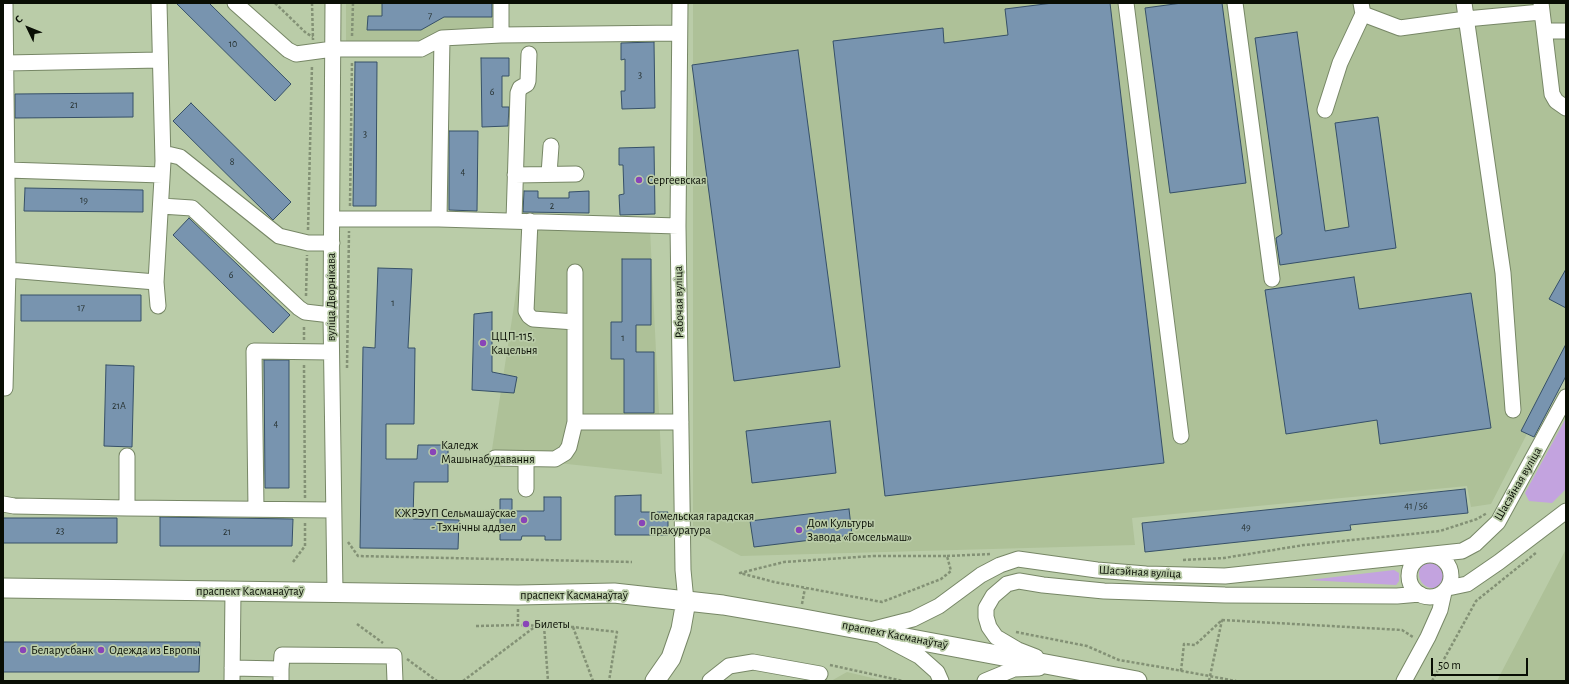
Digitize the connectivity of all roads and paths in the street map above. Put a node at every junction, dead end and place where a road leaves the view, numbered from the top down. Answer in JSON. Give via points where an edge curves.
{"nodes":[{"id":1,"x":5,"y":3,"type":"edge"},
{"id":2,"x":159,"y":3,"type":"edge"},
{"id":3,"x":235,"y":3,"type":"edge"},
{"id":4,"x":275,"y":3,"type":"edge"},
{"id":5,"x":312,"y":3,"type":"edge"},
{"id":6,"x":333,"y":3,"type":"edge"},
{"id":7,"x":353,"y":3,"type":"edge"},
{"id":8,"x":501,"y":3,"type":"edge"},
{"id":9,"x":680,"y":3,"type":"edge"},
{"id":10,"x":1126,"y":3,"type":"edge"},
{"id":11,"x":1235,"y":3,"type":"edge"},
{"id":12,"x":1464,"y":3,"type":"edge"},
{"id":13,"x":1541,"y":7,"type":"edge"},
{"id":14,"x":1362,"y":8,"type":"edge"},
{"id":15,"x":1466,"y":19,"type":"junction"},
{"id":16,"x":1545,"y":31,"type":"junction"},
{"id":17,"x":1566,"y":31,"type":"edge"},
{"id":18,"x":679,"y":33,"type":"junction"},
{"id":19,"x":501,"y":35,"type":"junction"},
{"id":20,"x":442,"y":38,"type":"junction"},
{"id":21,"x":333,"y":42,"type":"junction"},
{"id":22,"x":313,"y":44,"type":"junction"},
{"id":23,"x":352,"y":49,"type":"junction"},
{"id":24,"x":529,"y":54,"type":"dead end"},
{"id":25,"x":160,"y":60,"type":"junction"},
{"id":26,"x":6,"y":63,"type":"junction"},
{"id":27,"x":1566,"y":108,"type":"edge"},
{"id":28,"x":1325,"y":110,"type":"dead end"},
{"id":29,"x":551,"y":146,"type":"dead end"},
{"id":30,"x":163,"y":153,"type":"junction"},
{"id":31,"x":7,"y":170,"type":"junction"},
{"id":32,"x":549,"y":174,"type":"junction"},
{"id":33,"x":576,"y":174,"type":"dead end"},
{"id":34,"x":515,"y":175,"type":"junction"},
{"id":35,"x":162,"y":176,"type":"junction"},
{"id":36,"x":160,"y":206,"type":"junction"},
{"id":37,"x":333,"y":219,"type":"junction"},
{"id":38,"x":350,"y":219,"type":"junction"},
{"id":39,"x":439,"y":219,"type":"junction"},
{"id":40,"x":514,"y":220,"type":"junction"},
{"id":41,"x":530,"y":221,"type":"junction"},
{"id":42,"x":678,"y":226,"type":"junction"},
{"id":43,"x":308,"y":242,"type":"junction"},
{"id":44,"x":332,"y":243,"type":"junction"},
{"id":45,"x":8,"y":270,"type":"junction"},
{"id":46,"x":575,"y":272,"type":"dead end"},
{"id":47,"x":1272,"y":279,"type":"dead end"},
{"id":48,"x":156,"y":282,"type":"junction"},
{"id":49,"x":158,"y":306,"type":"dead end"},
{"id":50,"x":305,"y":312,"type":"junction"},
{"id":51,"x":331,"y":315,"type":"junction"},
{"id":52,"x":575,"y":322,"type":"junction"},
{"id":53,"x":304,"y":352,"type":"junction"},
{"id":54,"x":331,"y":352,"type":"junction"},
{"id":55,"x":347,"y":373,"type":"dead end"},
{"id":56,"x":5,"y":388,"type":"dead end"},
{"id":57,"x":1566,"y":397,"type":"edge"},
{"id":58,"x":1512,"y":410,"type":"dead end"},
{"id":59,"x":575,"y":422,"type":"junction"},
{"id":60,"x":681,"y":422,"type":"junction"},
{"id":61,"x":1181,"y":436,"type":"dead end"},
{"id":62,"x":127,"y":456,"type":"dead end"},
{"id":63,"x":495,"y":458,"type":"dead end"},
{"id":64,"x":526,"y":459,"type":"junction"},
{"id":65,"x":526,"y":490,"type":"dead end"},
{"id":66,"x":3,"y":504,"type":"edge"},
{"id":67,"x":127,"y":508,"type":"junction"},
{"id":68,"x":256,"y":509,"type":"junction"},
{"id":69,"x":305,"y":510,"type":"junction"},
{"id":70,"x":333,"y":510,"type":"junction"},
{"id":71,"x":1566,"y":510,"type":"edge"},
{"id":72,"x":1489,"y":511,"type":"dead end"},
{"id":73,"x":345,"y":538,"type":"dead end"},
{"id":74,"x":1537,"y":552,"type":"dead end"},
{"id":75,"x":992,"y":554,"type":"dead end"},
{"id":76,"x":1428,"y":554,"type":"junction"},
{"id":77,"x":947,"y":556,"type":"junction"},
{"id":78,"x":1178,"y":560,"type":"dead end"},
{"id":79,"x":293,"y":562,"type":"dead end"},
{"id":80,"x":632,"y":562,"type":"dead end"},
{"id":81,"x":3,"y":588,"type":"edge"},
{"id":82,"x":1446,"y":590,"type":"junction"},
{"id":83,"x":233,"y":591,"type":"junction"},
{"id":84,"x":335,"y":592,"type":"junction"},
{"id":85,"x":1424,"y":595,"type":"junction"},
{"id":86,"x":686,"y":601,"type":"junction"},
{"id":87,"x":1222,"y":620,"type":"junction"},
{"id":88,"x":536,"y":625,"type":"junction"},
{"id":89,"x":476,"y":626,"type":"dead end"},
{"id":90,"x":544,"y":626,"type":"junction"},
{"id":91,"x":573,"y":627,"type":"junction"},
{"id":92,"x":870,"y":630,"type":"junction"},
{"id":93,"x":1010,"y":630,"type":"dead end"},
{"id":94,"x":1422,"y":638,"type":"junction"},
{"id":95,"x":1060,"y":666,"type":"junction"},
{"id":96,"x":824,"y":670,"type":"joint"},
{"id":97,"x":1182,"y":671,"type":"junction"},
{"id":98,"x":232,"y":674,"type":"edge"},
{"id":99,"x":281,"y":675,"type":"edge"},
{"id":100,"x":395,"y":681,"type":"edge"},
{"id":101,"x":463,"y":681,"type":"edge"},
{"id":102,"x":548,"y":681,"type":"edge"},
{"id":103,"x":593,"y":681,"type":"edge"},
{"id":104,"x":608,"y":681,"type":"edge"},
{"id":105,"x":655,"y":681,"type":"edge"},
{"id":106,"x":710,"y":681,"type":"edge"},
{"id":107,"x":903,"y":681,"type":"edge"},
{"id":108,"x":941,"y":681,"type":"edge"},
{"id":109,"x":985,"y":681,"type":"edge"},
{"id":110,"x":1137,"y":681,"type":"edge"},
{"id":111,"x":1209,"y":681,"type":"edge"},
{"id":112,"x":1236,"y":681,"type":"edge"},
{"id":113,"x":1404,"y":681,"type":"edge"},
{"id":114,"x":1432,"y":681,"type":"edge"}],
"edges":[{"from":1,"to":26,"type":"street"},
{"from":2,"to":25,"type":"street"},
{"from":3,"to":22,"type":"street","via":[[288,50],[296,54]]},
{"from":4,"to":22,"type":"path"},
{"from":5,"to":22,"type":"path"},
{"from":6,"to":21,"type":"street","name":"вуліца Дворнікава"},
{"from":7,"to":21,"type":"path","via":[[352,37]]},
{"from":8,"to":19,"type":"street"},
{"from":9,"to":18,"type":"street","name":"Рабочая вуліца"},
{"from":10,"to":61,"type":"street"},
{"from":11,"to":47,"type":"street"},
{"from":12,"to":15,"type":"street"},
{"from":13,"to":15,"type":"street"},
{"from":13,"to":16,"type":"street"},
{"from":14,"to":15,"type":"street","via":[[1400,28]]},
{"from":14,"to":28,"type":"street"},
{"from":15,"to":58,"type":"street","via":[[1503,273]]},
{"from":16,"to":17,"type":"street"},
{"from":16,"to":27,"type":"street","via":[[1552,94],[1556,102]]},
{"from":18,"to":19,"type":"street"},
{"from":18,"to":42,"type":"street","name":"Рабочая вуліца"},
{"from":19,"to":20,"type":"street"},
{"from":20,"to":23,"type":"street","via":[[421,49]]},
{"from":20,"to":39,"type":"street"},
{"from":21,"to":22,"type":"street"},
{"from":21,"to":22,"type":"path"},
{"from":21,"to":23,"type":"street"},
{"from":21,"to":37,"type":"street","name":"вуліца Дворнікава"},
{"from":22,"to":43,"type":"path"},
{"from":23,"to":38,"type":"path"},
{"from":24,"to":34,"type":"street","via":[[528,81],[518,93]]},
{"from":25,"to":26,"type":"street"},
{"from":25,"to":30,"type":"street"},
{"from":26,"to":31,"type":"street"},
{"from":29,"to":32,"type":"street"},
{"from":30,"to":35,"type":"street"},
{"from":30,"to":43,"type":"street","via":[[180,157],[279,236]]},
{"from":31,"to":35,"type":"street"},
{"from":31,"to":45,"type":"street"},
{"from":32,"to":33,"type":"street"},
{"from":32,"to":34,"type":"street"},
{"from":34,"to":40,"type":"street"},
{"from":35,"to":36,"type":"street"},
{"from":36,"to":48,"type":"street"},
{"from":36,"to":50,"type":"street","via":[[192,208]]},
{"from":37,"to":38,"type":"street"},
{"from":37,"to":44,"type":"street","name":"вуліца Дворнікава"},
{"from":38,"to":39,"type":"street"},
{"from":38,"to":55,"type":"path"},
{"from":39,"to":40,"type":"street"},
{"from":40,"to":41,"type":"street"},
{"from":41,"to":42,"type":"street"},
{"from":41,"to":52,"type":"street","via":[[526,312],[533,320]]},
{"from":42,"to":60,"type":"street","name":"Рабочая вуліца"},
{"from":43,"to":44,"type":"street"},
{"from":43,"to":50,"type":"path"},
{"from":44,"to":51,"type":"street","name":"вуліца Дворнікава"},
{"from":45,"to":48,"type":"street"},
{"from":45,"to":56,"type":"street"},
{"from":46,"to":52,"type":"street"},
{"from":48,"to":49,"type":"street"},
{"from":50,"to":51,"type":"street"},
{"from":50,"to":53,"type":"path"},
{"from":51,"to":54,"type":"street","name":"вуліца Дворнікава"},
{"from":52,"to":59,"type":"street"},
{"from":53,"to":54,"type":"street"},
{"from":53,"to":68,"type":"street","via":[[254,351]]},
{"from":53,"to":69,"type":"path"},
{"from":54,"to":70,"type":"street","name":"вуліца Дворнікава"},
{"from":57,"to":76,"type":"street","name":"Шасэйная вуліца","via":[[1498,522],[1475,544],[1462,551]]},
{"from":59,"to":60,"type":"street"},
{"from":59,"to":64,"type":"street","via":[[572,440],[565,453],[555,459]]},
{"from":60,"to":86,"type":"street","name":"Рабочая вуліца","via":[[683,570]]},
{"from":62,"to":67,"type":"street"},
{"from":63,"to":64,"type":"street"},
{"from":64,"to":65,"type":"street"},
{"from":66,"to":67,"type":"street"},
{"from":67,"to":68,"type":"street"},
{"from":68,"to":69,"type":"street"},
{"from":69,"to":70,"type":"street"},
{"from":69,"to":79,"type":"path","via":[[305,546]]},
{"from":70,"to":84,"type":"street","name":"вуліца Дворнікава"},
{"from":71,"to":82,"type":"street","name":"Шасэйная вуліца","via":[[1467,584]]},
{"from":72,"to":78,"type":"path","via":[[1477,519],[1440,531],[1304,545],[1224,558]]},
{"from":73,"to":80,"type":"path","via":[[358,556]]},
{"from":74,"to":114,"type":"path","via":[[1476,601]]},
{"from":75,"to":77,"type":"path"},
{"from":76,"to":82,"type":"street","name":"Шасэйная вуліца","via":[[1443,558],[1449,566],[1451,577]]},
{"from":76,"to":85,"type":"street","name":"Шасэйная вуліца","via":[[1413,562],[1408,575],[1413,589]]},
{"from":76,"to":92,"type":"street","name":"Шасэйная вуліца","via":[[1225,576],[1104,571],[1018,559],[981,575],[939,606],[913,619]]},
{"from":77,"to":77,"type":"path","via":[[951,571],[941,579],[882,602],[793,586],[740,573],[784,562],[873,556]]},
{"from":81,"to":83,"type":"main road","name":"праспект Касманаўтаў"},
{"from":82,"to":85,"type":"street","name":"Шасэйная вуліца","via":[[1433,597]]},
{"from":82,"to":94,"type":"street","via":[[1440,610]]},
{"from":83,"to":84,"type":"main road","name":"праспект Касманаўтаў"},
{"from":83,"to":98,"type":"street"},
{"from":84,"to":86,"type":"main road","name":"праспект Касманаўтаў","via":[[518,595],[603,593]]},
{"from":85,"to":94,"type":"street","via":[[1432,619]]},
{"from":85,"to":95,"type":"street","name":"Шасэйная вуліца","via":[[1225,595],[1104,591],[1019,581],[1007,584],[993,596],[986,608],[989,627],[996,637],[1018,650]]},
{"from":86,"to":92,"type":"main road","name":"праспект Касманаўтаў"},
{"from":86,"to":105,"type":"main road","via":[[681,629],[671,658]]},
{"from":87,"to":94,"type":"path","via":[[1402,630]]},
{"from":87,"to":97,"type":"path","via":[[1195,645],[1184,644]]},
{"from":87,"to":111,"type":"path"},
{"from":88,"to":89,"type":"path"},
{"from":88,"to":90,"type":"path"},
{"from":88,"to":101,"type":"path"},
{"from":90,"to":91,"type":"path"},
{"from":90,"to":102,"type":"path"},
{"from":91,"to":103,"type":"path"},
{"from":91,"to":104,"type":"path","via":[[616,632]]},
{"from":92,"to":95,"type":"main road","name":"праспект Касманаўтаў"},
{"from":92,"to":108,"type":"street","via":[[919,656],[937,672]]},
{"from":93,"to":97,"type":"path","bridge":true,"via":[[1087,646],[1119,660]]},
{"from":94,"to":113,"type":"street"},
{"from":95,"to":109,"type":"street","via":[[1014,669]]},
{"from":95,"to":110,"type":"main road","name":"праспект Касманаўтаў"},
{"from":96,"to":106,"type":"street","via":[[753,662],[729,666]]},
{"from":96,"to":107,"type":"path"},
{"from":97,"to":112,"type":"path","bridge":true},
{"from":98,"to":99,"type":"street"},
{"from":99,"to":100,"type":"street","via":[[282,655],[394,656]]}]}
